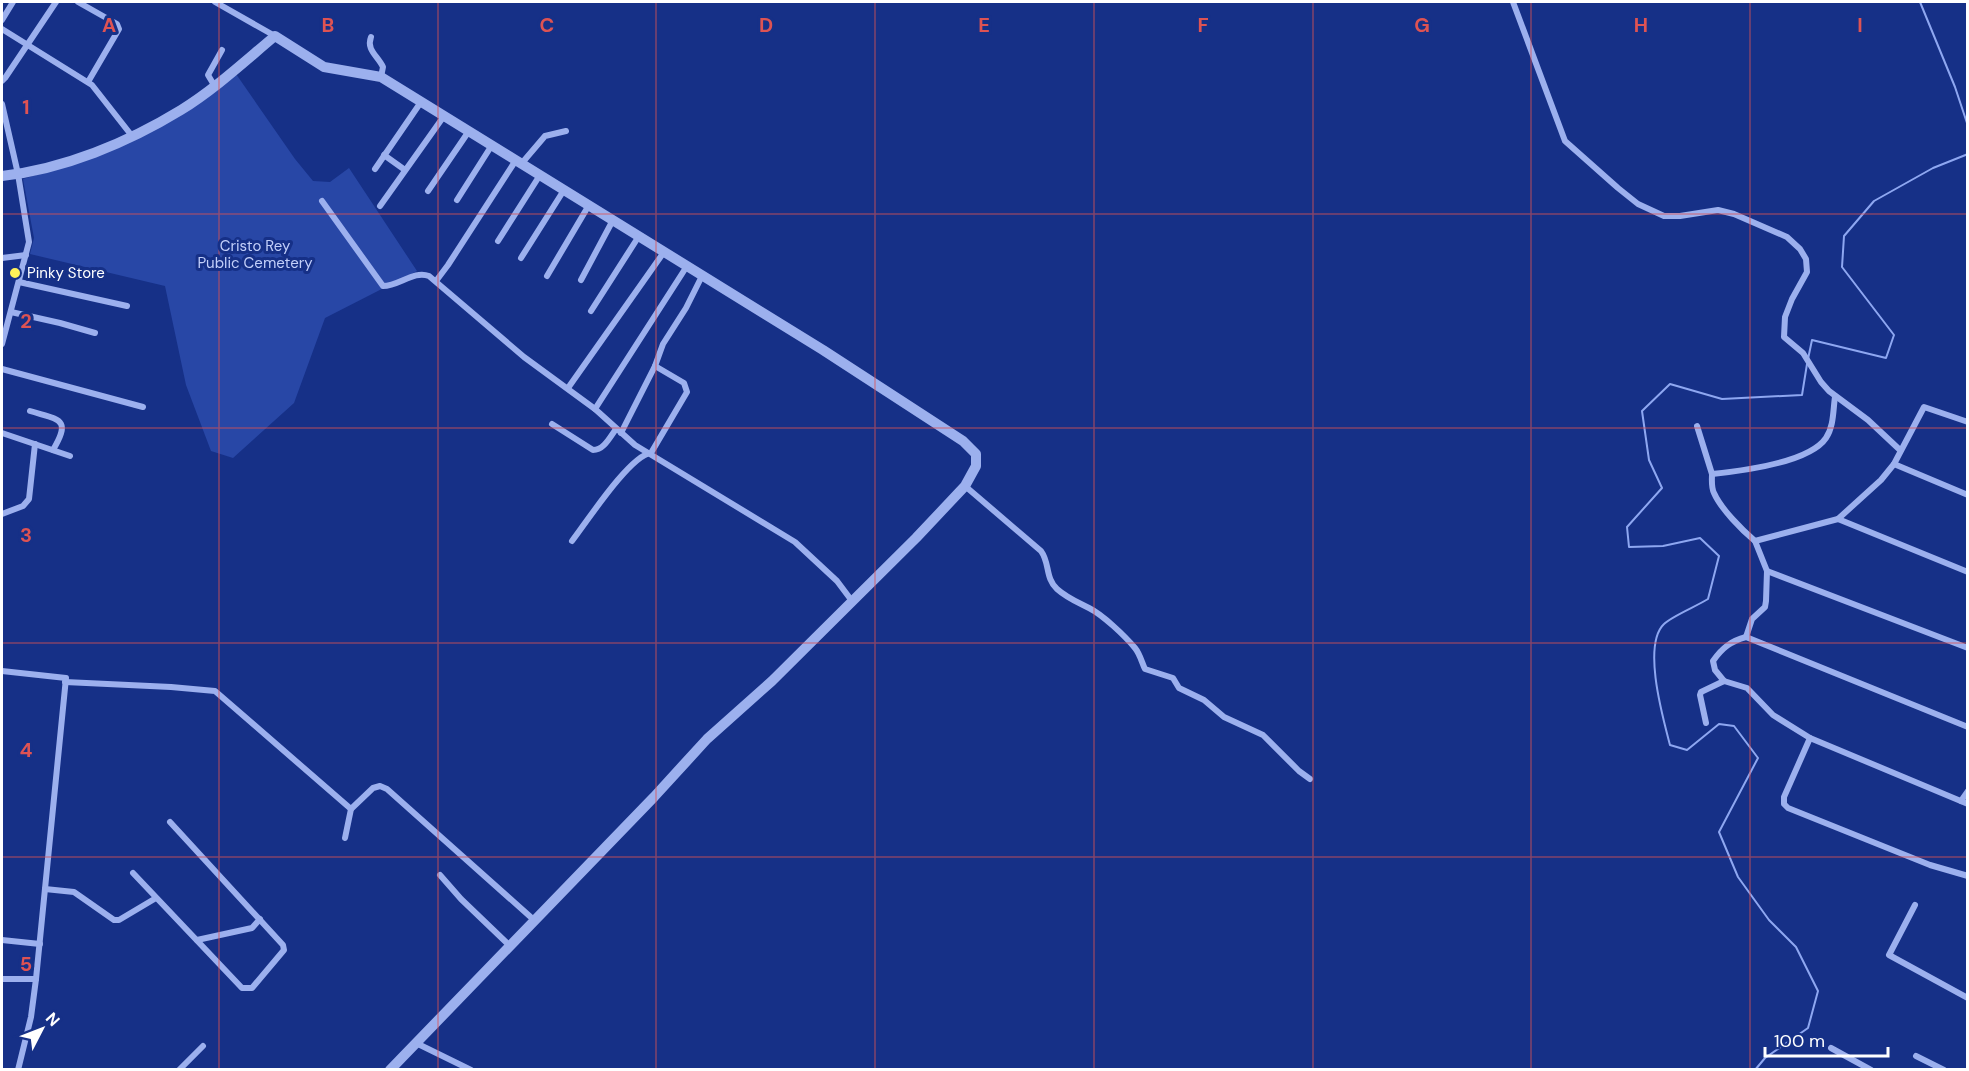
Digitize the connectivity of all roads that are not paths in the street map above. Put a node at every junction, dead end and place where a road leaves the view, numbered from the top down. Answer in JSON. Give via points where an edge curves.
{"nodes":[{"id":1,"x":13,"y":2,"type":"edge"},
{"id":2,"x":56,"y":2,"type":"edge"},
{"id":3,"x":78,"y":2,"type":"edge"},
{"id":4,"x":216,"y":2,"type":"edge"},
{"id":5,"x":1513,"y":2,"type":"edge"},
{"id":6,"x":2,"y":20,"type":"edge"},
{"id":7,"x":2,"y":29,"type":"edge"},
{"id":8,"x":275,"y":36,"type":"junction"},
{"id":9,"x":370,"y":37,"type":"dead end"},
{"id":10,"x":27,"y":44,"type":"junction"},
{"id":11,"x":222,"y":50,"type":"dead end"},
{"id":12,"x":381,"y":77,"type":"junction"},
{"id":13,"x":2,"y":81,"type":"edge"},
{"id":14,"x":88,"y":82,"type":"junction"},
{"id":15,"x":214,"y":85,"type":"junction"},
{"id":16,"x":421,"y":102,"type":"junction"},
{"id":17,"x":2,"y":104,"type":"edge"},
{"id":18,"x":444,"y":116,"type":"junction"},
{"id":19,"x":469,"y":131,"type":"junction"},
{"id":20,"x":566,"y":131,"type":"dead end"},
{"id":21,"x":132,"y":136,"type":"junction"},
{"id":22,"x":492,"y":145,"type":"junction"},
{"id":23,"x":384,"y":155,"type":"junction"},
{"id":24,"x":519,"y":162,"type":"junction"},
{"id":25,"x":375,"y":169,"type":"dead end"},
{"id":26,"x":405,"y":170,"type":"junction"},
{"id":27,"x":18,"y":174,"type":"junction"},
{"id":28,"x":540,"y":175,"type":"junction"},
{"id":29,"x":2,"y":176,"type":"edge"},
{"id":30,"x":564,"y":189,"type":"junction"},
{"id":31,"x":428,"y":190,"type":"dead end"},
{"id":32,"x":457,"y":200,"type":"dead end"},
{"id":33,"x":322,"y":201,"type":"dead end"},
{"id":34,"x":589,"y":205,"type":"junction"},
{"id":35,"x":380,"y":207,"type":"dead end"},
{"id":36,"x":613,"y":220,"type":"junction"},
{"id":37,"x":639,"y":236,"type":"junction"},
{"id":38,"x":498,"y":241,"type":"dead end"},
{"id":39,"x":664,"y":252,"type":"junction"},
{"id":40,"x":26,"y":255,"type":"junction"},
{"id":41,"x":2,"y":258,"type":"edge"},
{"id":42,"x":521,"y":258,"type":"dead end"},
{"id":43,"x":687,"y":266,"type":"junction"},
{"id":44,"x":547,"y":276,"type":"dead end"},
{"id":45,"x":702,"y":276,"type":"junction"},
{"id":46,"x":581,"y":280,"type":"dead end"},
{"id":47,"x":435,"y":281,"type":"junction"},
{"id":48,"x":19,"y":282,"type":"junction"},
{"id":49,"x":127,"y":306,"type":"dead end"},
{"id":50,"x":591,"y":311,"type":"dead end"},
{"id":51,"x":11,"y":312,"type":"junction"},
{"id":52,"x":95,"y":333,"type":"dead end"},
{"id":53,"x":2,"y":344,"type":"edge"},
{"id":54,"x":655,"y":366,"type":"junction"},
{"id":55,"x":2,"y":369,"type":"edge"},
{"id":56,"x":568,"y":388,"type":"junction"},
{"id":57,"x":1835,"y":397,"type":"junction"},
{"id":58,"x":143,"y":407,"type":"dead end"},
{"id":59,"x":595,"y":409,"type":"junction"},
{"id":60,"x":30,"y":411,"type":"dead end"},
{"id":61,"x":1968,"y":422,"type":"edge"},
{"id":62,"x":552,"y":424,"type":"dead end"},
{"id":63,"x":1697,"y":426,"type":"dead end"},
{"id":64,"x":618,"y":431,"type":"junction"},
{"id":65,"x":2,"y":433,"type":"edge"},
{"id":66,"x":36,"y":444,"type":"junction"},
{"id":67,"x":53,"y":450,"type":"junction"},
{"id":68,"x":1900,"y":450,"type":"junction"},
{"id":69,"x":651,"y":453,"type":"junction"},
{"id":70,"x":70,"y":456,"type":"dead end"},
{"id":71,"x":1894,"y":464,"type":"junction"},
{"id":72,"x":1712,"y":474,"type":"junction"},
{"id":73,"x":965,"y":486,"type":"junction"},
{"id":74,"x":1968,"y":495,"type":"edge"},
{"id":75,"x":2,"y":514,"type":"edge"},
{"id":76,"x":1838,"y":519,"type":"junction"},
{"id":77,"x":572,"y":541,"type":"dead end"},
{"id":78,"x":1755,"y":541,"type":"junction"},
{"id":79,"x":1767,"y":571,"type":"junction"},
{"id":80,"x":1968,"y":572,"type":"edge"},
{"id":81,"x":852,"y":601,"type":"junction"},
{"id":82,"x":1746,"y":638,"type":"junction"},
{"id":83,"x":1968,"y":648,"type":"edge"},
{"id":84,"x":2,"y":671,"type":"edge"},
{"id":85,"x":1724,"y":681,"type":"junction"},
{"id":86,"x":65,"y":682,"type":"junction"},
{"id":87,"x":1706,"y":723,"type":"dead end"},
{"id":88,"x":1968,"y":727,"type":"edge"},
{"id":89,"x":1810,"y":738,"type":"junction"},
{"id":90,"x":1310,"y":779,"type":"dead end"},
{"id":91,"x":1968,"y":791,"type":"edge"},
{"id":92,"x":1961,"y":801,"type":"junction"},
{"id":93,"x":1968,"y":804,"type":"edge"},
{"id":94,"x":351,"y":809,"type":"junction"},
{"id":95,"x":170,"y":822,"type":"dead end"},
{"id":96,"x":345,"y":838,"type":"dead end"},
{"id":97,"x":133,"y":873,"type":"dead end"},
{"id":98,"x":440,"y":875,"type":"dead end"},
{"id":99,"x":1968,"y":876,"type":"edge"},
{"id":100,"x":45,"y":889,"type":"junction"},
{"id":101,"x":156,"y":898,"type":"junction"},
{"id":102,"x":1915,"y":905,"type":"dead end"},
{"id":103,"x":260,"y":919,"type":"junction"},
{"id":104,"x":534,"y":920,"type":"junction"},
{"id":105,"x":2,"y":940,"type":"edge"},
{"id":106,"x":196,"y":940,"type":"junction"},
{"id":107,"x":40,"y":944,"type":"junction"},
{"id":108,"x":509,"y":945,"type":"junction"},
{"id":109,"x":2,"y":979,"type":"edge"},
{"id":110,"x":36,"y":979,"type":"junction"},
{"id":111,"x":1968,"y":998,"type":"edge"},
{"id":112,"x":415,"y":1042,"type":"junction"},
{"id":113,"x":203,"y":1046,"type":"dead end"},
{"id":114,"x":1831,"y":1048,"type":"dead end"},
{"id":115,"x":1916,"y":1056,"type":"dead end"},
{"id":116,"x":18,"y":1070,"type":"edge"},
{"id":117,"x":179,"y":1070,"type":"edge"},
{"id":118,"x":390,"y":1070,"type":"edge"},
{"id":119,"x":471,"y":1070,"type":"edge"},
{"id":120,"x":1871,"y":1070,"type":"edge"},
{"id":121,"x":1944,"y":1070,"type":"edge"}],
"edges":[{"from":1,"to":6,"type":"street"},
{"from":2,"to":10,"type":"street"},
{"from":3,"to":14,"type":"street","via":[[117,24],[119,29]]},
{"from":4,"to":8,"type":"street"},
{"from":5,"to":57,"type":"street","via":[[1565,141],[1618,188],[1638,204],[1664,216],[1718,210],[1734,214],[1787,237],[1800,249],[1807,262],[1806,275],[1790,303],[1783,333]]},
{"from":7,"to":10,"type":"street"},
{"from":8,"to":12,"type":"street","via":[[324,67]]},
{"from":8,"to":15,"type":"street"},
{"from":9,"to":12,"type":"street","via":[[371,51],[383,67]]},
{"from":10,"to":13,"type":"street"},
{"from":10,"to":14,"type":"street"},
{"from":11,"to":15,"type":"street","via":[[208,73]]},
{"from":12,"to":16,"type":"street"},
{"from":14,"to":21,"type":"street"},
{"from":15,"to":21,"type":"street","via":[[182,109]]},
{"from":16,"to":18,"type":"street"},
{"from":16,"to":23,"type":"street"},
{"from":17,"to":27,"type":"street"},
{"from":18,"to":19,"type":"street"},
{"from":18,"to":26,"type":"street"},
{"from":19,"to":22,"type":"street"},
{"from":19,"to":31,"type":"street"},
{"from":20,"to":24,"type":"street","via":[[545,136]]},
{"from":21,"to":27,"type":"street","via":[[102,150]]},
{"from":22,"to":24,"type":"street"},
{"from":22,"to":32,"type":"street"},
{"from":23,"to":25,"type":"street"},
{"from":23,"to":26,"type":"street"},
{"from":24,"to":28,"type":"street"},
{"from":24,"to":47,"type":"street"},
{"from":26,"to":35,"type":"street"},
{"from":27,"to":29,"type":"street"},
{"from":27,"to":40,"type":"street","via":[[29,242]]},
{"from":28,"to":30,"type":"street"},
{"from":28,"to":38,"type":"street"},
{"from":30,"to":34,"type":"street"},
{"from":30,"to":42,"type":"street"},
{"from":33,"to":47,"type":"street","via":[[383,286],[424,274]]},
{"from":34,"to":36,"type":"street"},
{"from":34,"to":44,"type":"street"},
{"from":36,"to":37,"type":"street"},
{"from":36,"to":46,"type":"street"},
{"from":37,"to":39,"type":"street"},
{"from":37,"to":50,"type":"street"},
{"from":39,"to":43,"type":"street"},
{"from":39,"to":56,"type":"street"},
{"from":40,"to":41,"type":"street"},
{"from":40,"to":48,"type":"street"},
{"from":43,"to":45,"type":"street"},
{"from":43,"to":59,"type":"street"},
{"from":45,"to":54,"type":"street","via":[[663,344]]},
{"from":45,"to":73,"type":"street","via":[[968,444],[977,462]]},
{"from":47,"to":56,"type":"street","via":[[524,357]]},
{"from":48,"to":49,"type":"street"},
{"from":48,"to":51,"type":"street"},
{"from":51,"to":52,"type":"street"},
{"from":51,"to":53,"type":"street"},
{"from":54,"to":64,"type":"street"},
{"from":54,"to":69,"type":"street","via":[[687,388]]},
{"from":55,"to":58,"type":"street"},
{"from":56,"to":59,"type":"street"},
{"from":57,"to":68,"type":"street","via":[[1868,420]]},
{"from":57,"to":72,"type":"street","via":[[1829,431],[1815,448],[1776,464]]},
{"from":59,"to":64,"type":"street"},
{"from":60,"to":67,"type":"street","via":[[61,423],[62,435]]},
{"from":61,"to":68,"type":"street","via":[[1924,407]]},
{"from":62,"to":64,"type":"street","via":[[593,450],[602,448]]},
{"from":63,"to":72,"type":"street"},
{"from":64,"to":69,"type":"street"},
{"from":65,"to":66,"type":"street"},
{"from":66,"to":67,"type":"street"},
{"from":66,"to":75,"type":"street","via":[[29,499],[23,506]]},
{"from":67,"to":70,"type":"street"},
{"from":68,"to":71,"type":"street"},
{"from":69,"to":77,"type":"street","via":[[618,479]]},
{"from":69,"to":81,"type":"street","via":[[795,542],[837,581]]},
{"from":71,"to":74,"type":"street"},
{"from":71,"to":76,"type":"street"},
{"from":72,"to":78,"type":"street","via":[[1716,496]]},
{"from":73,"to":81,"type":"street"},
{"from":73,"to":90,"type":"street","via":[[1041,551],[1054,587],[1115,629],[1136,649],[1145,669],[1173,678],[1179,688],[1204,700],[1224,717],[1263,735]]},
{"from":76,"to":78,"type":"street"},
{"from":76,"to":80,"type":"street"},
{"from":78,"to":79,"type":"street"},
{"from":79,"to":82,"type":"street","via":[[1765,607],[1752,619]]},
{"from":79,"to":83,"type":"street"},
{"from":81,"to":104,"type":"street","via":[[707,739]]},
{"from":82,"to":85,"type":"street","via":[[1732,642],[1713,661]]},
{"from":82,"to":88,"type":"street"},
{"from":84,"to":86,"type":"street","via":[[64,677]]},
{"from":85,"to":87,"type":"street","via":[[1704,689],[1700,695]]},
{"from":85,"to":89,"type":"street","via":[[1747,688],[1773,715]]},
{"from":86,"to":94,"type":"street","via":[[215,691]]},
{"from":86,"to":100,"type":"street"},
{"from":89,"to":92,"type":"street"},
{"from":89,"to":99,"type":"street","via":[[1784,797],[1788,808],[1930,865]]},
{"from":91,"to":92,"type":"street"},
{"from":92,"to":93,"type":"street"},
{"from":94,"to":96,"type":"street"},
{"from":94,"to":104,"type":"street","via":[[373,788],[387,789]]},
{"from":95,"to":103,"type":"street"},
{"from":97,"to":101,"type":"street"},
{"from":98,"to":108,"type":"street"},
{"from":100,"to":101,"type":"street","via":[[74,892],[114,920]]},
{"from":100,"to":107,"type":"street"},
{"from":101,"to":106,"type":"street"},
{"from":102,"to":111,"type":"street","via":[[1889,956]]},
{"from":103,"to":106,"type":"street","via":[[252,928]]},
{"from":103,"to":106,"type":"street","via":[[284,950],[252,988],[242,988]]},
{"from":104,"to":108,"type":"street"},
{"from":105,"to":107,"type":"street"},
{"from":107,"to":110,"type":"street"},
{"from":108,"to":112,"type":"street"},
{"from":109,"to":110,"type":"street"},
{"from":110,"to":116,"type":"street"},
{"from":112,"to":118,"type":"street"},
{"from":112,"to":119,"type":"street"},
{"from":113,"to":117,"type":"street"},
{"from":114,"to":120,"type":"street"},
{"from":115,"to":121,"type":"street"}]}
